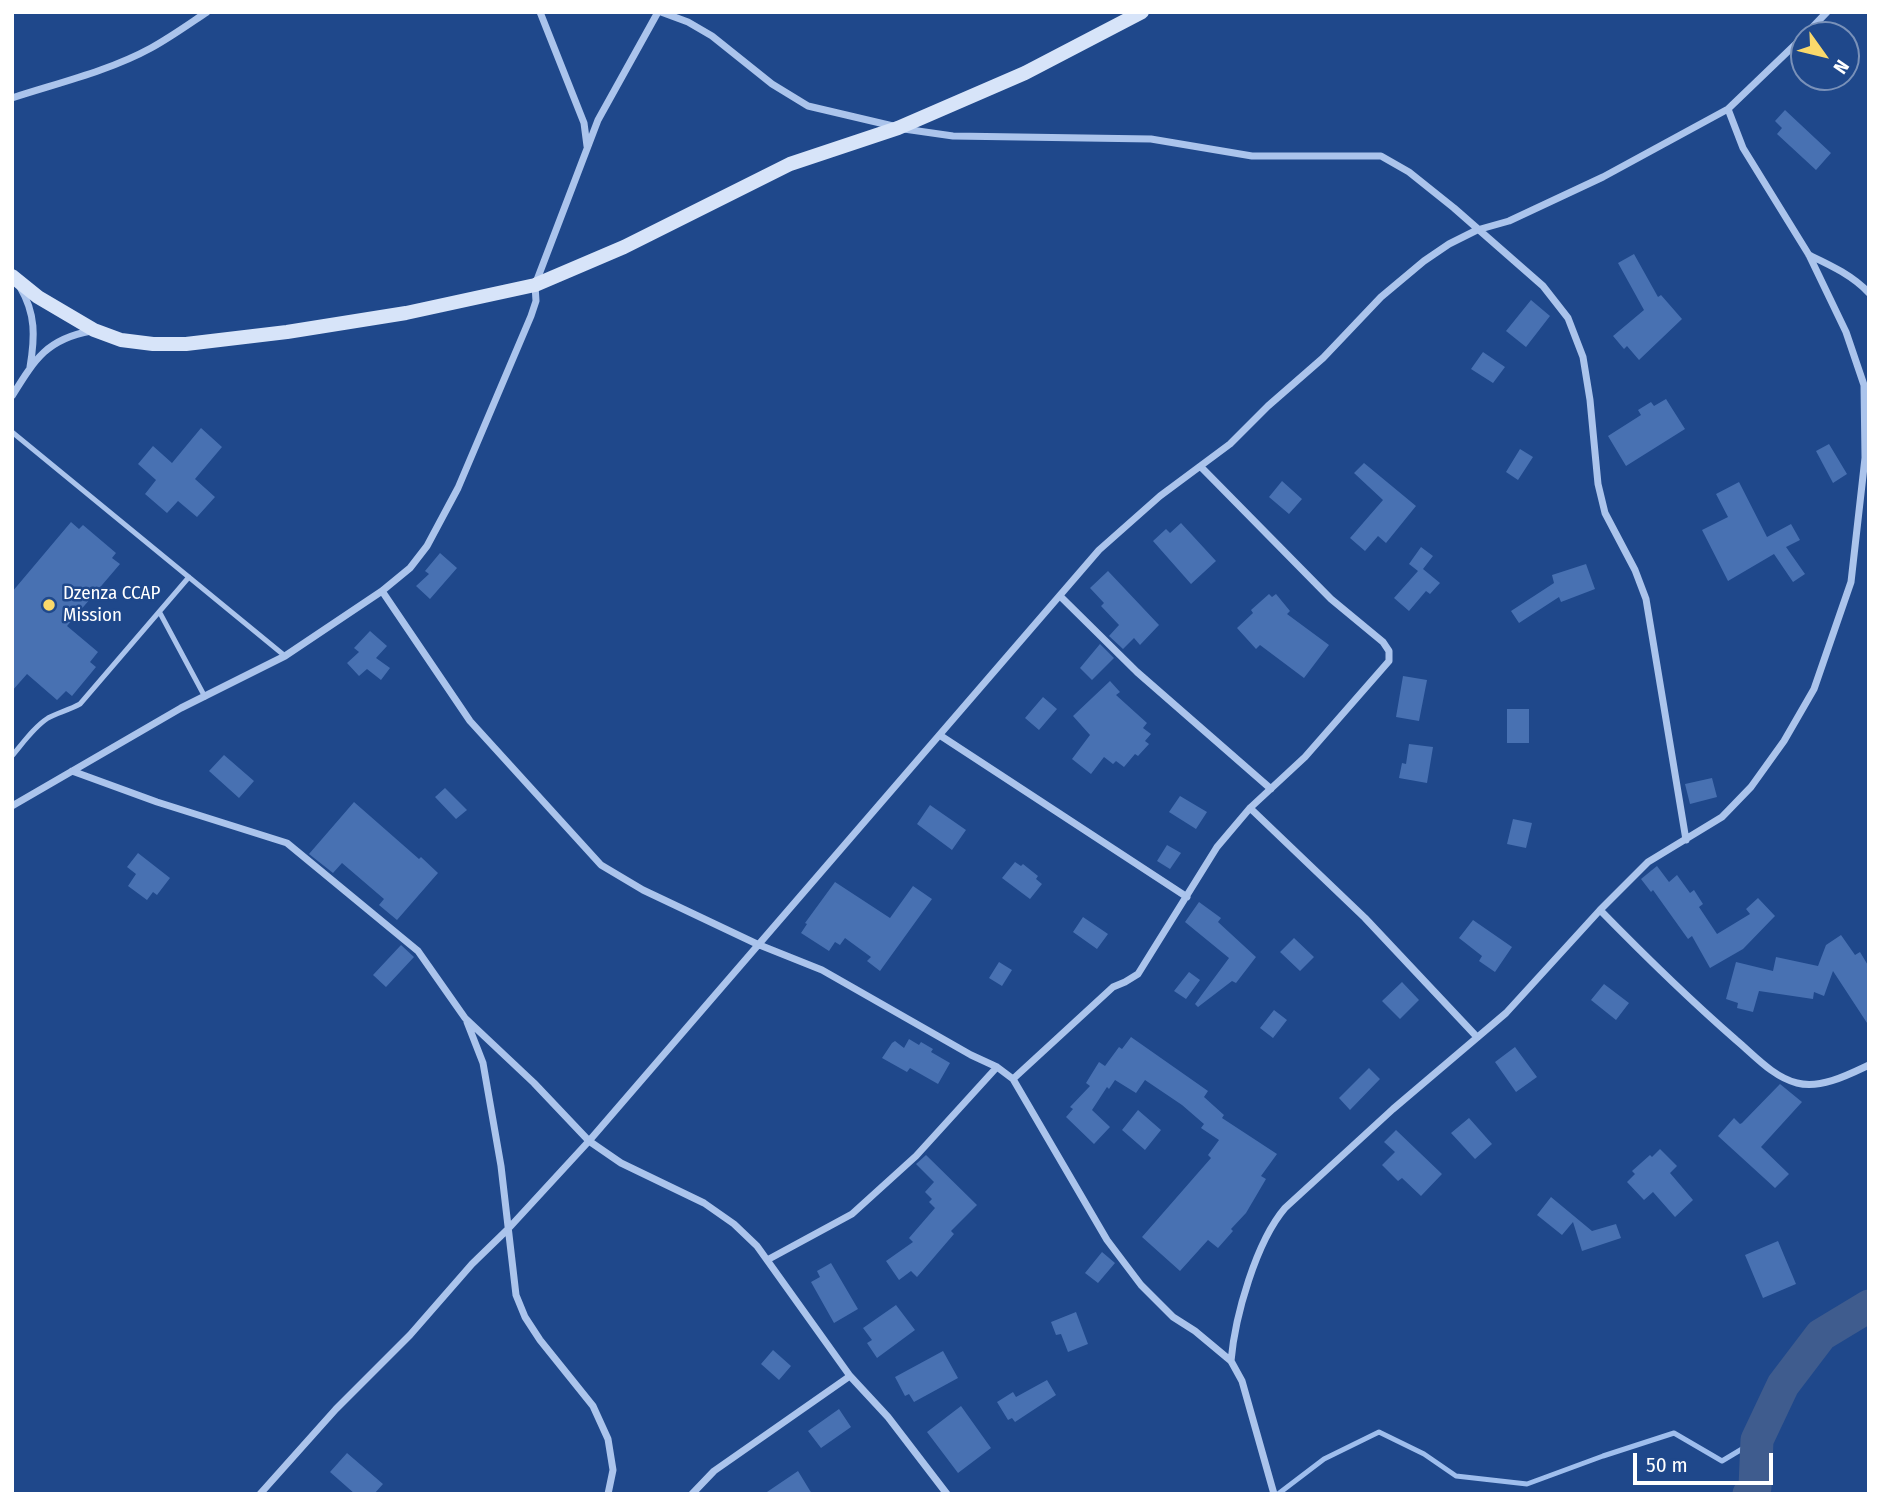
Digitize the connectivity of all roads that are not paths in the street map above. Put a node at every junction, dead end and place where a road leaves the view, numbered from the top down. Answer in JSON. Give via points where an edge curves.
{"nodes":[{"id":1,"x":207,"y":12,"type":"edge"},
{"id":2,"x":540,"y":12,"type":"edge"},
{"id":3,"x":659,"y":12,"type":"edge"},
{"id":4,"x":1142,"y":12,"type":"edge"},
{"id":5,"x":1790,"y":50,"type":"edge"},
{"id":6,"x":12,"y":98,"type":"edge"},
{"id":7,"x":1728,"y":109,"type":"junction"},
{"id":8,"x":898,"y":128,"type":"junction"},
{"id":9,"x":587,"y":147,"type":"junction"},
{"id":10,"x":1477,"y":230,"type":"junction"},
{"id":11,"x":1809,"y":255,"type":"junction"},
{"id":12,"x":13,"y":276,"type":"edge"},
{"id":13,"x":535,"y":285,"type":"junction"},
{"id":14,"x":1869,"y":293,"type":"edge"},
{"id":15,"x":94,"y":330,"type":"junction"},
{"id":16,"x":30,"y":367,"type":"junction"},
{"id":17,"x":12,"y":396,"type":"edge"},
{"id":18,"x":12,"y":432,"type":"edge"},
{"id":19,"x":1201,"y":467,"type":"junction"},
{"id":20,"x":190,"y":577,"type":"junction"},
{"id":21,"x":382,"y":591,"type":"junction"},
{"id":22,"x":1060,"y":596,"type":"junction"},
{"id":23,"x":160,"y":612,"type":"junction"},
{"id":24,"x":285,"y":656,"type":"junction"},
{"id":25,"x":205,"y":697,"type":"junction"},
{"id":26,"x":940,"y":736,"type":"junction"},
{"id":27,"x":12,"y":756,"type":"edge"},
{"id":28,"x":72,"y":771,"type":"junction"},
{"id":29,"x":1270,"y":789,"type":"junction"},
{"id":30,"x":12,"y":806,"type":"edge"},
{"id":31,"x":1250,"y":808,"type":"junction"},
{"id":32,"x":1686,"y":840,"type":"junction"},
{"id":33,"x":1187,"y":897,"type":"junction"},
{"id":34,"x":1600,"y":910,"type":"junction"},
{"id":35,"x":757,"y":944,"type":"junction"},
{"id":36,"x":465,"y":1018,"type":"junction"},
{"id":37,"x":1477,"y":1037,"type":"junction"},
{"id":38,"x":1869,"y":1065,"type":"edge"},
{"id":39,"x":997,"y":1067,"type":"junction"},
{"id":40,"x":1013,"y":1079,"type":"junction"},
{"id":41,"x":589,"y":1141,"type":"junction"},
{"id":42,"x":508,"y":1229,"type":"junction"},
{"id":43,"x":769,"y":1259,"type":"junction"},
{"id":44,"x":1231,"y":1361,"type":"junction"},
{"id":45,"x":850,"y":1376,"type":"junction"},
{"id":46,"x":260,"y":1494,"type":"edge"},
{"id":47,"x":608,"y":1494,"type":"edge"},
{"id":48,"x":692,"y":1494,"type":"edge"},
{"id":49,"x":947,"y":1494,"type":"edge"},
{"id":50,"x":1274,"y":1494,"type":"edge"}],
"edges":[{"from":1,"to":6,"type":"street","via":[[141,52]]},
{"from":2,"to":9,"type":"street","via":[[584,122]]},
{"from":3,"to":8,"type":"street","via":[[712,36],[808,106]]},
{"from":3,"to":9,"type":"street"},
{"from":4,"to":8,"type":"street","via":[[1025,73]]},
{"from":5,"to":7,"type":"street"},
{"from":7,"to":10,"type":"street","via":[[1603,177],[1508,221]]},
{"from":7,"to":11,"type":"street","via":[[1743,148]]},
{"from":8,"to":10,"type":"street","via":[[953,136],[1151,139],[1252,156],[1381,156],[1409,172]]},
{"from":8,"to":13,"type":"street","via":[[790,164],[624,247]]},
{"from":9,"to":13,"type":"street"},
{"from":10,"to":19,"type":"street","via":[[1424,261],[1381,297],[1323,358]]},
{"from":10,"to":32,"type":"street","via":[[1543,286],[1568,318],[1583,357],[1598,484],[1605,513],[1646,599]]},
{"from":11,"to":14,"type":"street"},
{"from":11,"to":32,"type":"street","via":[[1846,332],[1864,385],[1865,458],[1851,582],[1814,689],[1784,740],[1751,787],[1722,817]]},
{"from":12,"to":15,"type":"street","via":[[38,297]]},
{"from":12,"to":16,"type":"street","via":[[33,316]]},
{"from":13,"to":15,"type":"street","via":[[406,313],[186,344],[121,340]]},
{"from":13,"to":21,"type":"street","via":[[531,316],[458,488],[427,546],[410,568]]},
{"from":15,"to":16,"type":"street","via":[[52,345]]},
{"from":16,"to":17,"type":"street"},
{"from":18,"to":20,"type":"lane"},
{"from":19,"to":22,"type":"street","via":[[1099,550]]},
{"from":19,"to":29,"type":"street","via":[[1389,651],[1389,661],[1305,757]]},
{"from":20,"to":23,"type":"lane"},
{"from":20,"to":24,"type":"lane"},
{"from":21,"to":24,"type":"street"},
{"from":21,"to":35,"type":"street","via":[[470,721],[601,865]]},
{"from":22,"to":26,"type":"street"},
{"from":22,"to":29,"type":"street","via":[[1137,672]]},
{"from":23,"to":25,"type":"lane"},
{"from":23,"to":27,"type":"lane","via":[[80,704],[38,725]]},
{"from":24,"to":25,"type":"street"},
{"from":25,"to":28,"type":"street"},
{"from":26,"to":33,"type":"street"},
{"from":26,"to":35,"type":"street"},
{"from":28,"to":30,"type":"street"},
{"from":28,"to":36,"type":"street","via":[[287,843],[418,951]]},
{"from":29,"to":31,"type":"street"},
{"from":31,"to":33,"type":"street","via":[[1217,847]]},
{"from":31,"to":37,"type":"street","via":[[1364,918]]},
{"from":32,"to":34,"type":"street","via":[[1648,862]]},
{"from":33,"to":40,"type":"street","via":[[1138,974],[1113,987]]},
{"from":34,"to":37,"type":"street","via":[[1506,1013]]},
{"from":34,"to":38,"type":"street","via":[[1724,1030],[1784,1078],[1813,1084]]},
{"from":35,"to":39,"type":"street","via":[[822,970]]},
{"from":35,"to":41,"type":"street"},
{"from":36,"to":41,"type":"street"},
{"from":36,"to":42,"type":"street","via":[[483,1063]]},
{"from":37,"to":44,"type":"street","via":[[1276,1218],[1242,1305]]},
{"from":39,"to":40,"type":"street"},
{"from":39,"to":43,"type":"street","via":[[916,1156],[852,1214]]},
{"from":40,"to":44,"type":"street","via":[[1107,1240],[1141,1285],[1173,1317]]},
{"from":41,"to":42,"type":"street"},
{"from":41,"to":43,"type":"street","via":[[621,1163],[704,1203],[734,1224]]},
{"from":42,"to":46,"type":"street"},
{"from":42,"to":47,"type":"street","via":[[516,1295],[525,1317],[593,1406],[608,1439],[613,1470]]},
{"from":43,"to":45,"type":"street"},
{"from":44,"to":50,"type":"street","via":[[1242,1381]]},
{"from":45,"to":48,"type":"street","via":[[714,1471]]},
{"from":45,"to":49,"type":"street"}]}
